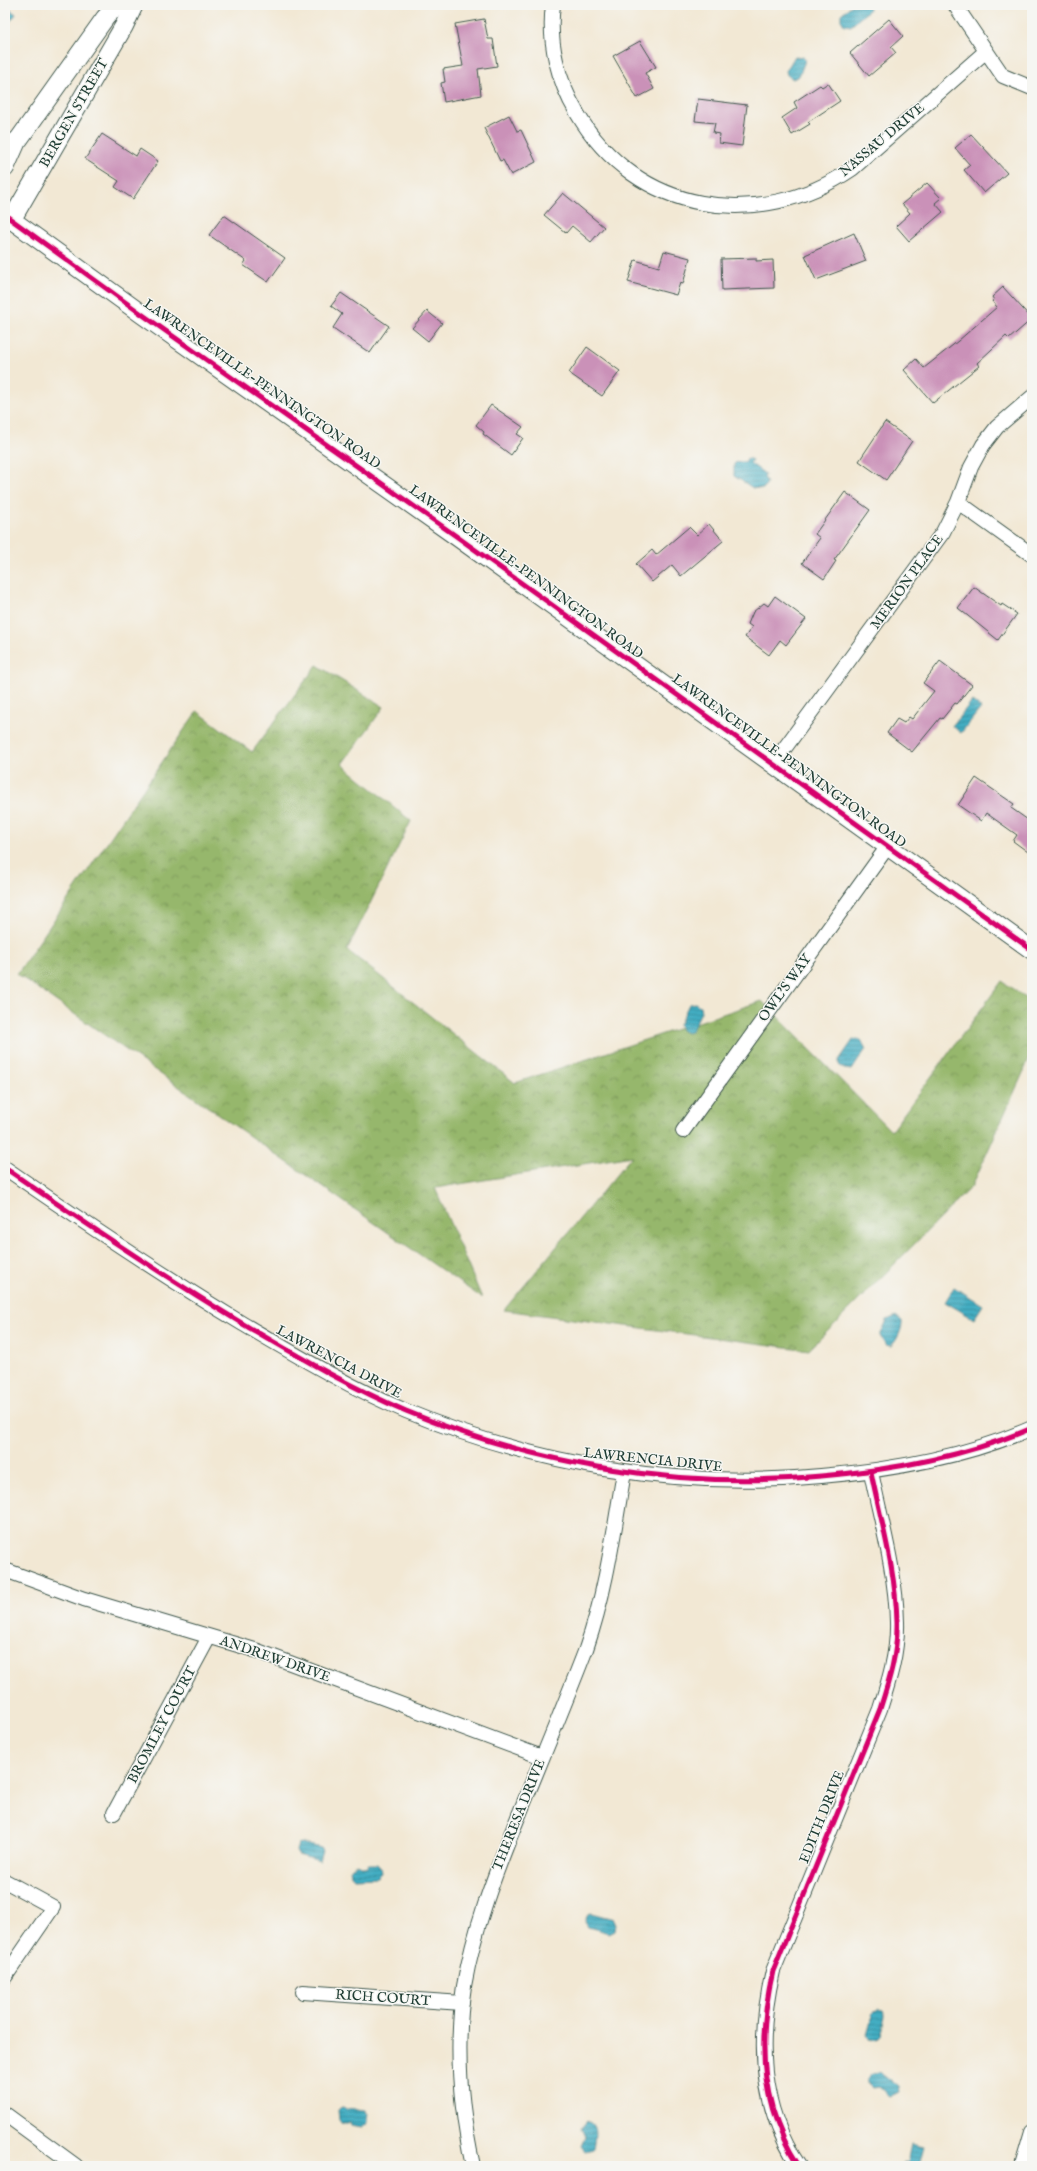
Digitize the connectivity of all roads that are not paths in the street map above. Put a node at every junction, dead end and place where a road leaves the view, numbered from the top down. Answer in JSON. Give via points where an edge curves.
{"nodes":[{"id":1,"x":117,"y":5,"type":"edge"},
{"id":2,"x":134,"y":5,"type":"edge"},
{"id":3,"x":552,"y":5,"type":"edge"},
{"id":4,"x":955,"y":5,"type":"edge"},
{"id":5,"x":985,"y":52,"type":"junction"},
{"id":6,"x":1032,"y":88,"type":"edge"},
{"id":7,"x":19,"y":139,"type":"junction"},
{"id":8,"x":5,"y":150,"type":"edge"},
{"id":9,"x":5,"y":168,"type":"edge"},
{"id":10,"x":8,"y":217,"type":"edge"},
{"id":11,"x":1032,"y":397,"type":"edge"},
{"id":12,"x":958,"y":502,"type":"junction"},
{"id":13,"x":1032,"y":555,"type":"edge"},
{"id":14,"x":773,"y":764,"type":"junction"},
{"id":15,"x":888,"y":846,"type":"junction"},
{"id":16,"x":1032,"y":950,"type":"edge"},
{"id":17,"x":683,"y":1131,"type":"dead end"},
{"id":18,"x":5,"y":1168,"type":"edge"},
{"id":19,"x":1032,"y":1428,"type":"edge"},
{"id":20,"x":624,"y":1472,"type":"junction"},
{"id":21,"x":870,"y":1472,"type":"junction"},
{"id":22,"x":5,"y":1570,"type":"edge"},
{"id":23,"x":209,"y":1638,"type":"junction"},
{"id":24,"x":542,"y":1758,"type":"junction"},
{"id":25,"x":114,"y":1813,"type":"dead end"},
{"id":26,"x":5,"y":1881,"type":"edge"},
{"id":27,"x":5,"y":1977,"type":"edge"},
{"id":28,"x":304,"y":1992,"type":"dead end"},
{"id":29,"x":462,"y":2003,"type":"junction"},
{"id":30,"x":5,"y":2114,"type":"edge"},
{"id":31,"x":1032,"y":2132,"type":"edge"},
{"id":32,"x":76,"y":2166,"type":"edge"},
{"id":33,"x":473,"y":2166,"type":"edge"},
{"id":34,"x":799,"y":2166,"type":"edge"},
{"id":35,"x":1022,"y":2166,"type":"edge"}],
"edges":[{"from":1,"to":7,"type":"street","name":"BERGEN STREET","via":[[100,24]]},
{"from":2,"to":10,"type":"street","name":"BERGEN STREET","via":[[124,26]]},
{"from":3,"to":5,"type":"street","name":"NASSAU DRIVE","via":[[553,45],[559,74],[581,120],[603,149],[635,175],[674,196],[731,207],[786,201],[837,179],[852,169]]},
{"from":4,"to":5,"type":"street"},
{"from":5,"to":6,"type":"street","via":[[1003,76]]},
{"from":7,"to":8,"type":"street","name":"BERGEN STREET"},
{"from":7,"to":9,"type":"street","name":"BERGEN STREET"},
{"from":10,"to":14,"type":"street","name":"LAWRENCEVILLE-PENNINGTON ROAD","via":[[143,316],[456,536]]},
{"from":11,"to":12,"type":"street","name":"MERION PLACE","via":[[997,427],[983,445],[971,467]]},
{"from":12,"to":13,"type":"street"},
{"from":12,"to":14,"type":"street","name":"MERION PLACE","via":[[943,532],[923,561]]},
{"from":14,"to":15,"type":"street","name":"LAWRENCEVILLE-PENNINGTON ROAD"},
{"from":15,"to":16,"type":"street","name":"LAWRENCEVILLE-PENNINGTON ROAD"},
{"from":15,"to":17,"type":"street","name":"OWL'S WAY"},
{"from":18,"to":20,"type":"street","name":"LAWRENCIA DRIVE","via":[[95,1231],[192,1293],[349,1384],[404,1410],[461,1432],[527,1452]]},
{"from":19,"to":21,"type":"street","name":"LAWRENCIA DRIVE","via":[[929,1461]]},
{"from":20,"to":21,"type":"street","name":"LAWRENCIA DRIVE","via":[[730,1480],[791,1479]]},
{"from":20,"to":24,"type":"street","name":"THERESA DRIVE","via":[[606,1573],[591,1633]]},
{"from":21,"to":34,"type":"street","name":"EDITH DRIVE","via":[[895,1593],[895,1654],[880,1709],[773,1971],[762,2035],[764,2068],[770,2100],[780,2131]]},
{"from":22,"to":23,"type":"street","name":"ANDREW DRIVE","via":[[84,1599]]},
{"from":23,"to":24,"type":"street","name":"ANDREW DRIVE","via":[[258,1651]]},
{"from":23,"to":25,"type":"street","name":"BROMLEY COURT"},
{"from":24,"to":29,"type":"street","name":"THERESA DRIVE","via":[[486,1898],[472,1946]]},
{"from":26,"to":27,"type":"street","via":[[54,1907]]},
{"from":28,"to":29,"type":"street","name":"RICH COURT"},
{"from":29,"to":33,"type":"street","name":"THERESA DRIVE","via":[[459,2052],[461,2094]]},
{"from":30,"to":32,"type":"street"},
{"from":31,"to":35,"type":"street"}]}
